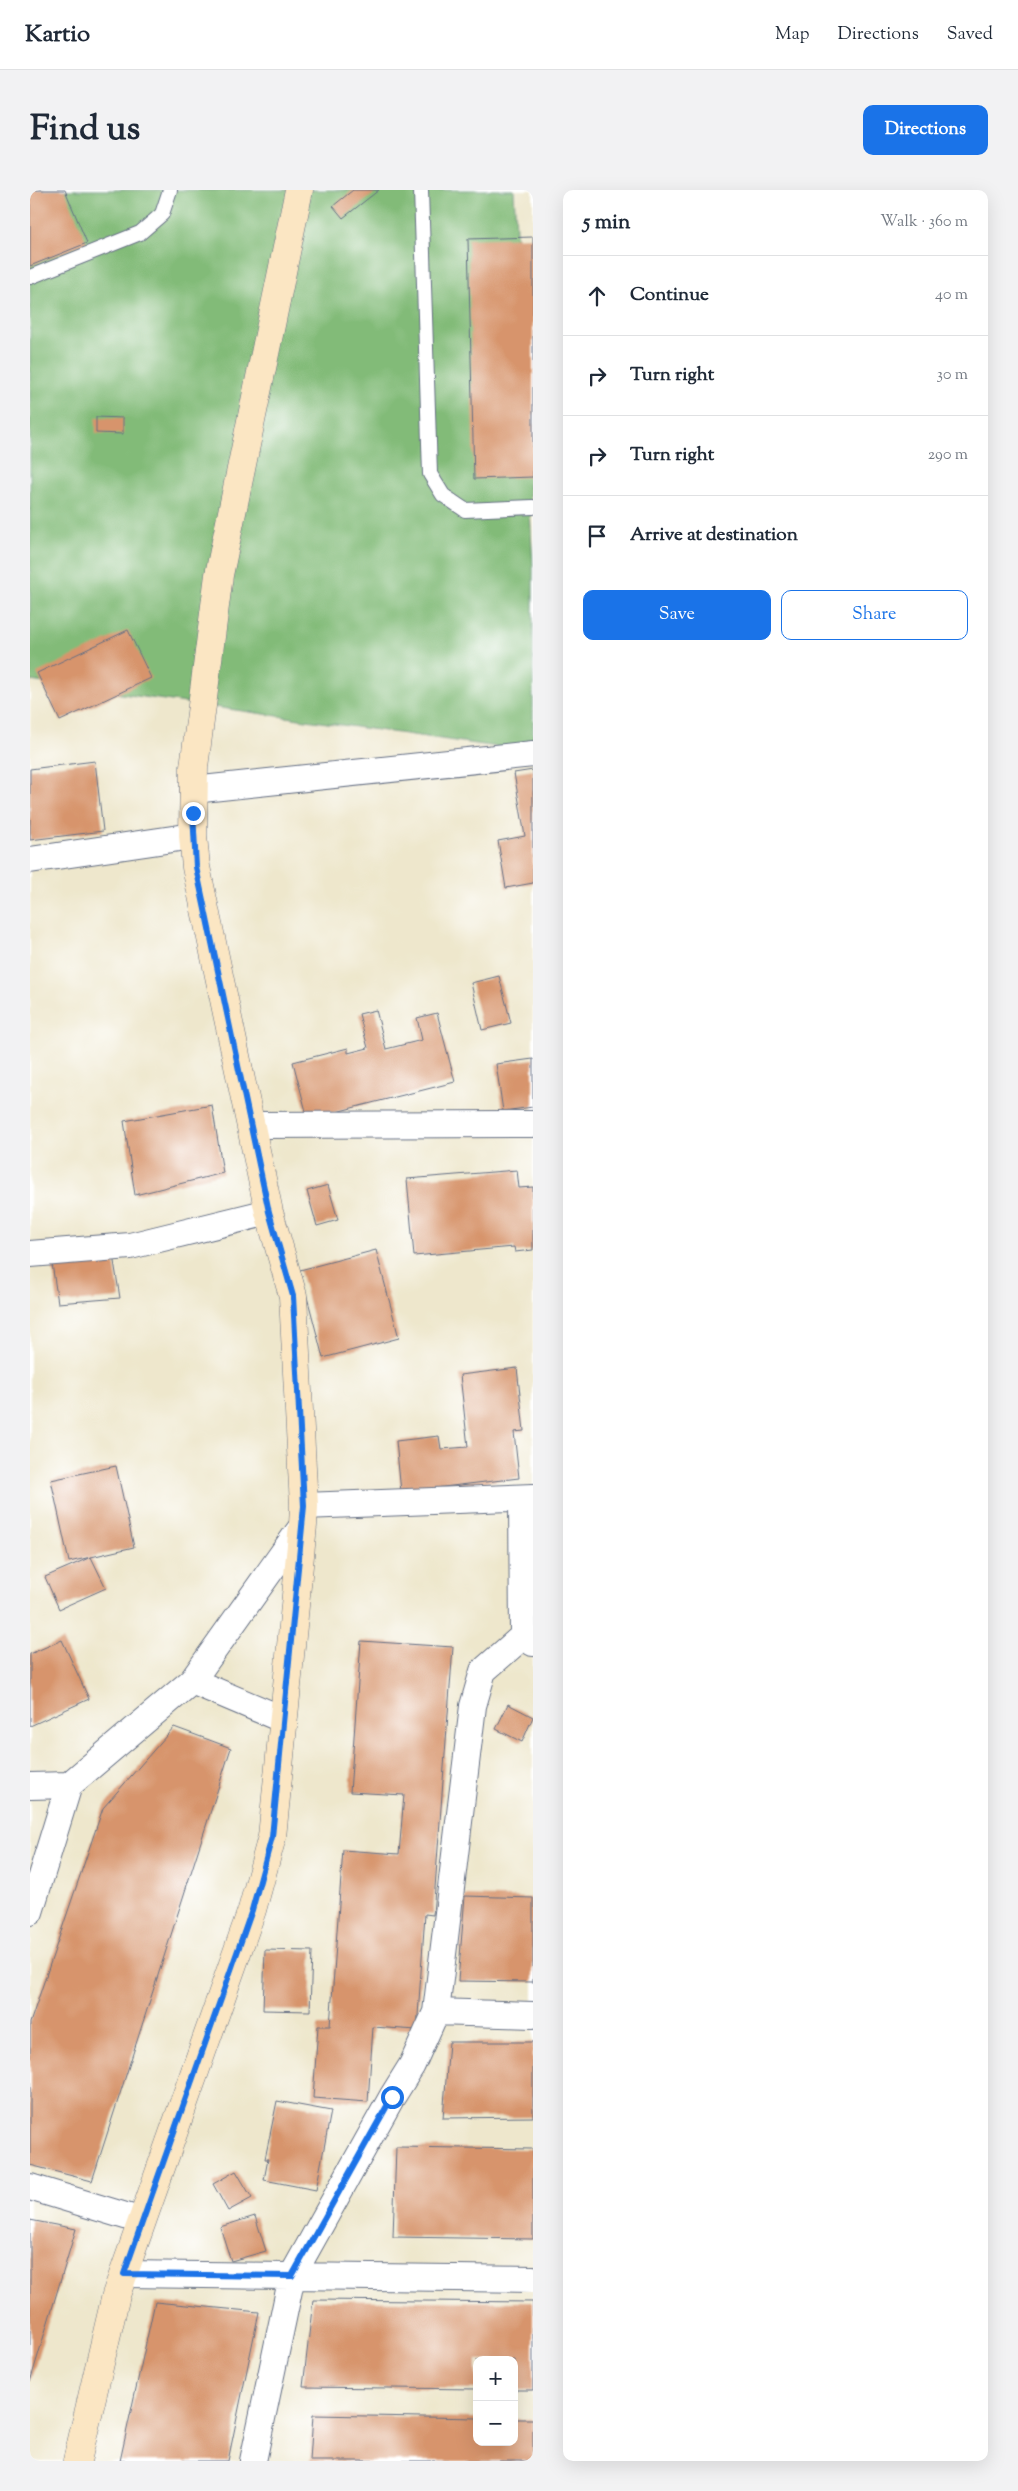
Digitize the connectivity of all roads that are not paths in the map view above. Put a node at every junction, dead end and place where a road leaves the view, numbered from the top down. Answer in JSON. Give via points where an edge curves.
{"nodes":[{"id":1,"x":170,"y":190,"type":"edge"},
{"id":2,"x":299,"y":190,"type":"edge"},
{"id":3,"x":420,"y":190,"type":"edge"},
{"id":4,"x":30,"y":277,"type":"edge"},
{"id":5,"x":533,"y":507,"type":"edge"},
{"id":6,"x":533,"y":754,"type":"edge"},
{"id":7,"x":194,"y":790,"type":"junction"},
{"id":8,"x":193,"y":836,"type":"junction"},
{"id":9,"x":30,"y":860,"type":"edge"},
{"id":10,"x":533,"y":1124,"type":"edge"},
{"id":11,"x":251,"y":1125,"type":"junction"},
{"id":12,"x":269,"y":1212,"type":"junction"},
{"id":13,"x":30,"y":1254,"type":"edge"},
{"id":14,"x":528,"y":1498,"type":"edge"},
{"id":15,"x":303,"y":1516,"type":"junction"},
{"id":16,"x":528,"y":1639,"type":"edge"},
{"id":17,"x":192,"y":1681,"type":"junction"},
{"id":18,"x":284,"y":1720,"type":"junction"},
{"id":19,"x":69,"y":1785,"type":"junction"},
{"id":20,"x":30,"y":1786,"type":"edge"},
{"id":21,"x":30,"y":1912,"type":"edge"},
{"id":22,"x":436,"y":2012,"type":"junction"},
{"id":23,"x":533,"y":2015,"type":"edge"},
{"id":24,"x":30,"y":2187,"type":"edge"},
{"id":25,"x":142,"y":2221,"type":"junction"},
{"id":26,"x":124,"y":2274,"type":"junction"},
{"id":27,"x":292,"y":2276,"type":"junction"},
{"id":28,"x":533,"y":2279,"type":"edge"},
{"id":29,"x":77,"y":2461,"type":"edge"},
{"id":30,"x":253,"y":2461,"type":"edge"}],
"edges":[{"from":1,"to":4,"type":"lane","via":[[162,214],[140,233]]},
{"from":2,"to":7,"type":"main road","via":[[219,575],[194,767]]},
{"from":3,"to":5,"type":"lane","via":[[430,474],[443,495],[465,510]]},
{"from":6,"to":7,"type":"street"},
{"from":7,"to":8,"type":"main road"},
{"from":8,"to":9,"type":"street"},
{"from":8,"to":11,"type":"main road","via":[[196,867]]},
{"from":10,"to":11,"type":"street"},
{"from":11,"to":12,"type":"main road"},
{"from":12,"to":13,"type":"street","via":[[130,1246]]},
{"from":12,"to":15,"type":"main road","via":[[293,1296]]},
{"from":14,"to":15,"type":"street"},
{"from":14,"to":16,"type":"street"},
{"from":15,"to":17,"type":"street"},
{"from":15,"to":18,"type":"main road"},
{"from":16,"to":22,"type":"street","via":[[483,1671],[474,1706]]},
{"from":17,"to":18,"type":"street"},
{"from":17,"to":19,"type":"street"},
{"from":18,"to":25,"type":"main road","via":[[272,1837],[257,1892]]},
{"from":19,"to":20,"type":"street"},
{"from":19,"to":21,"type":"street"},
{"from":22,"to":23,"type":"street"},
{"from":22,"to":27,"type":"street","via":[[412,2066]]},
{"from":24,"to":25,"type":"street"},
{"from":25,"to":26,"type":"main road"},
{"from":26,"to":27,"type":"street"},
{"from":26,"to":29,"type":"main road"},
{"from":27,"to":28,"type":"street"},
{"from":27,"to":30,"type":"street"}]}
